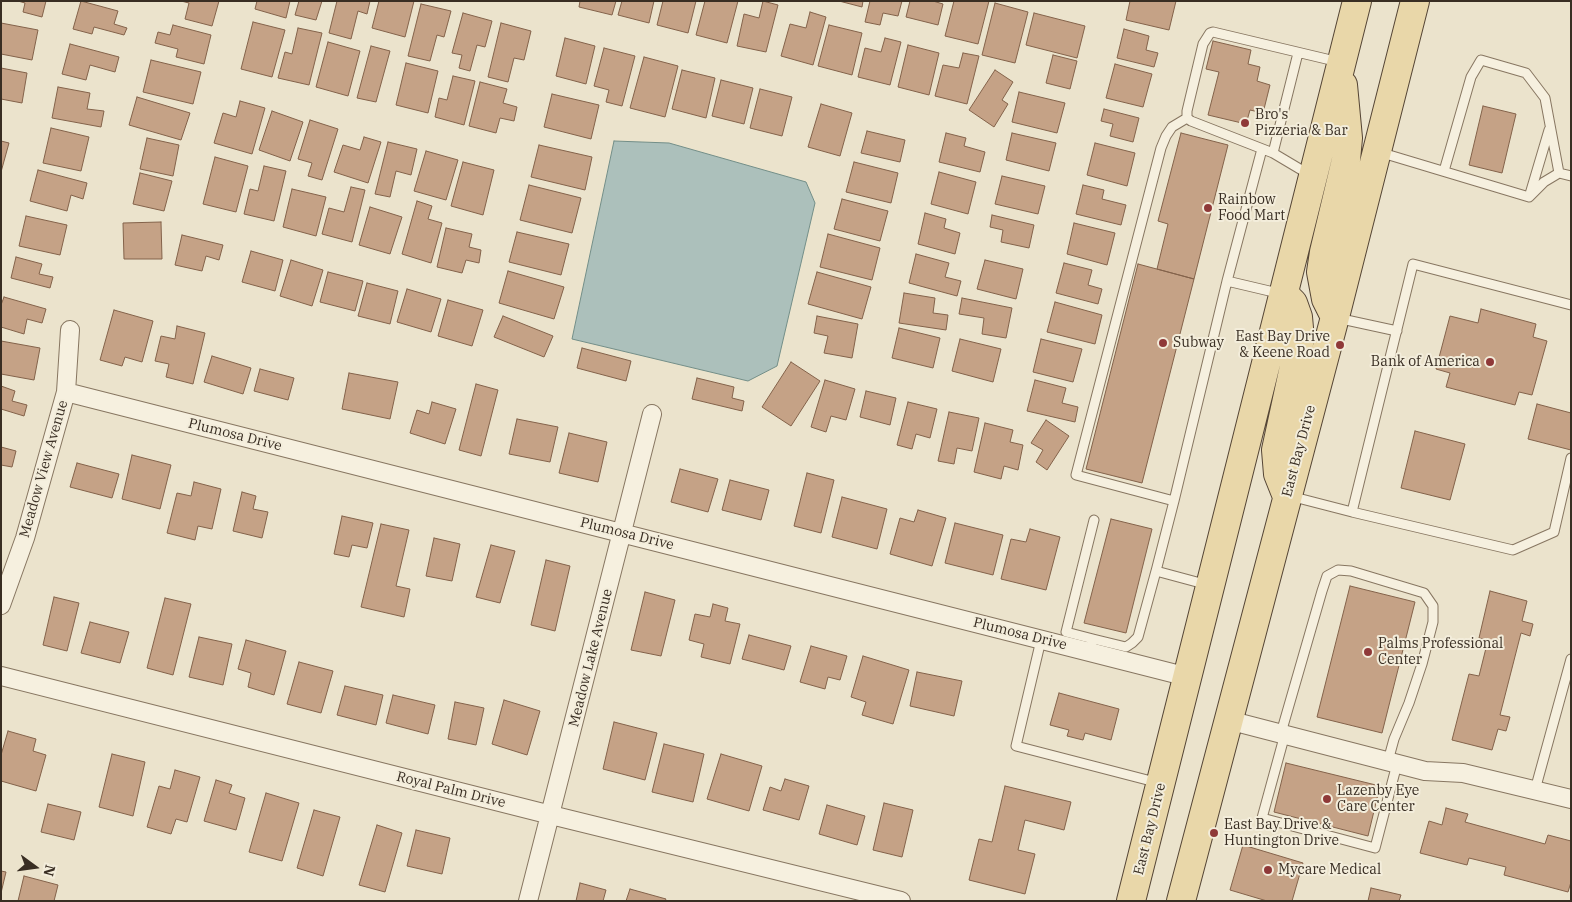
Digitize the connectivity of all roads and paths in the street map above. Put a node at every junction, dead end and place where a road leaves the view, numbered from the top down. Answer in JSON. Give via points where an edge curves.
{"nodes":[{"id":1,"x":1357,"y":1,"type":"edge"},
{"id":2,"x":1414,"y":1,"type":"edge"},
{"id":3,"x":1298,"y":52,"type":"junction"},
{"id":4,"x":1342,"y":63,"type":"junction"},
{"id":5,"x":1187,"y":118,"type":"junction"},
{"id":6,"x":1550,"y":124,"type":"junction"},
{"id":7,"x":1262,"y":149,"type":"junction"},
{"id":8,"x":1376,"y":152,"type":"junction"},
{"id":9,"x":1273,"y":153,"type":"junction"},
{"id":10,"x":1444,"y":171,"type":"junction"},
{"id":11,"x":1559,"y":173,"type":"junction"},
{"id":12,"x":1313,"y":176,"type":"junction"},
{"id":13,"x":1571,"y":176,"type":"edge"},
{"id":14,"x":1529,"y":197,"type":"junction"},
{"id":15,"x":1227,"y":281,"type":"junction"},
{"id":16,"x":1284,"y":294,"type":"junction"},
{"id":17,"x":1571,"y":305,"type":"edge"},
{"id":18,"x":1335,"y":317,"type":"junction"},
{"id":19,"x":70,"y":330,"type":"dead end"},
{"id":20,"x":1397,"y":331,"type":"junction"},
{"id":21,"x":66,"y":392,"type":"junction"},
{"id":22,"x":652,"y":414,"type":"dead end"},
{"id":23,"x":1571,"y":458,"type":"edge"},
{"id":24,"x":1287,"y":495,"type":"junction"},
{"id":25,"x":1174,"y":500,"type":"junction"},
{"id":26,"x":1352,"y":512,"type":"junction"},
{"id":27,"x":1094,"y":520,"type":"dead end"},
{"id":28,"x":623,"y":533,"type":"junction"},
{"id":29,"x":1156,"y":571,"type":"junction"},
{"id":30,"x":1211,"y":586,"type":"junction"},
{"id":31,"x":1,"y":605,"type":"edge"},
{"id":32,"x":1041,"y":640,"type":"junction"},
{"id":33,"x":1091,"y":645,"type":"junction"},
{"id":34,"x":1571,"y":659,"type":"edge"},
{"id":35,"x":1,"y":676,"type":"edge"},
{"id":36,"x":1188,"y":677,"type":"junction"},
{"id":37,"x":1228,"y":720,"type":"junction"},
{"id":38,"x":1283,"y":734,"type":"junction"},
{"id":39,"x":1393,"y":762,"type":"junction"},
{"id":40,"x":1161,"y":784,"type":"junction"},
{"id":41,"x":1535,"y":790,"type":"junction"},
{"id":42,"x":1571,"y":799,"type":"edge"},
{"id":43,"x":551,"y":815,"type":"junction"},
{"id":44,"x":528,"y":901,"type":"edge"},
{"id":45,"x":901,"y":901,"type":"edge"},
{"id":46,"x":1131,"y":901,"type":"edge"},
{"id":47,"x":1180,"y":901,"type":"edge"}],
"edges":[{"from":1,"to":4,"type":"main road","name":"East Bay Drive"},
{"from":2,"to":8,"type":"main road","name":"East Bay Drive"},
{"from":3,"to":4,"type":"lane"},
{"from":3,"to":5,"type":"lane","via":[[1210,33],[1203,44]]},
{"from":3,"to":9,"type":"lane"},
{"from":4,"to":12,"type":"main road","name":"East Bay Drive"},
{"from":4,"to":18,"type":"main road","via":[[1348,138],[1346,160],[1321,272],[1326,300]]},
{"from":5,"to":7,"type":"lane"},
{"from":5,"to":25,"type":"lane","via":[[1172,127],[1161,148],[1076,475]]},
{"from":6,"to":10,"type":"lane","via":[[1545,98],[1526,73],[1481,60],[1471,77]]},
{"from":6,"to":11,"type":"lane"},
{"from":6,"to":14,"type":"lane"},
{"from":7,"to":9,"type":"lane"},
{"from":7,"to":15,"type":"lane"},
{"from":8,"to":10,"type":"lane"},
{"from":8,"to":18,"type":"main road","name":"East Bay Drive"},
{"from":9,"to":12,"type":"lane"},
{"from":10,"to":14,"type":"lane"},
{"from":11,"to":13,"type":"lane"},
{"from":11,"to":14,"type":"lane"},
{"from":12,"to":16,"type":"main road","name":"East Bay Drive"},
{"from":15,"to":16,"type":"lane"},
{"from":15,"to":25,"type":"lane"},
{"from":16,"to":24,"type":"main road","via":[[1293,303],[1298,317],[1300,339],[1276,450],[1278,474]]},
{"from":16,"to":30,"type":"main road","name":"East Bay Drive"},
{"from":17,"to":20,"type":"lane","via":[[1414,264]]},
{"from":18,"to":20,"type":"lane"},
{"from":18,"to":24,"type":"main road","name":"East Bay Drive"},
{"from":19,"to":21,"type":"street","name":"Meadow View Avenue"},
{"from":20,"to":26,"type":"lane"},
{"from":21,"to":28,"type":"street","name":"Plumosa Drive"},
{"from":21,"to":31,"type":"street","name":"Meadow View Avenue","via":[[26,538]]},
{"from":22,"to":28,"type":"street","name":"Meadow Lake Avenue"},
{"from":23,"to":26,"type":"lane","via":[[1554,532],[1513,550]]},
{"from":24,"to":26,"type":"lane"},
{"from":24,"to":37,"type":"main road","name":"East Bay Drive"},
{"from":25,"to":29,"type":"lane"},
{"from":27,"to":33,"type":"lane","via":[[1066,632]]},
{"from":28,"to":32,"type":"street","name":"Plumosa Drive"},
{"from":28,"to":43,"type":"street","name":"Meadow Lake Avenue"},
{"from":29,"to":30,"type":"lane"},
{"from":29,"to":33,"type":"lane","via":[[1138,636],[1132,644],[1126,647]]},
{"from":30,"to":36,"type":"main road","name":"East Bay Drive"},
{"from":32,"to":33,"type":"street","name":"Plumosa Drive"},
{"from":32,"to":40,"type":"lane","via":[[1016,746]]},
{"from":33,"to":36,"type":"street","name":"Plumosa Drive"},
{"from":34,"to":41,"type":"lane"},
{"from":35,"to":43,"type":"street","name":"Royal Palm Drive"},
{"from":36,"to":40,"type":"main road","name":"East Bay Drive"},
{"from":37,"to":38,"type":"street"},
{"from":37,"to":47,"type":"main road","name":"East Bay Drive"},
{"from":38,"to":39,"type":"street"},
{"from":38,"to":39,"type":"lane","via":[[1262,818],[1375,848]]},
{"from":38,"to":39,"type":"lane","via":[[1328,576],[1338,570],[1351,571],[1424,593],[1433,606],[1433,622],[1422,664],[1394,739]]},
{"from":39,"to":41,"type":"street","via":[[1425,771],[1463,773]]},
{"from":40,"to":46,"type":"main road","name":"East Bay Drive"},
{"from":41,"to":42,"type":"street"},
{"from":43,"to":44,"type":"street","name":"Meadow Lake Avenue"},
{"from":43,"to":45,"type":"street","name":"Royal Palm Drive"}]}
